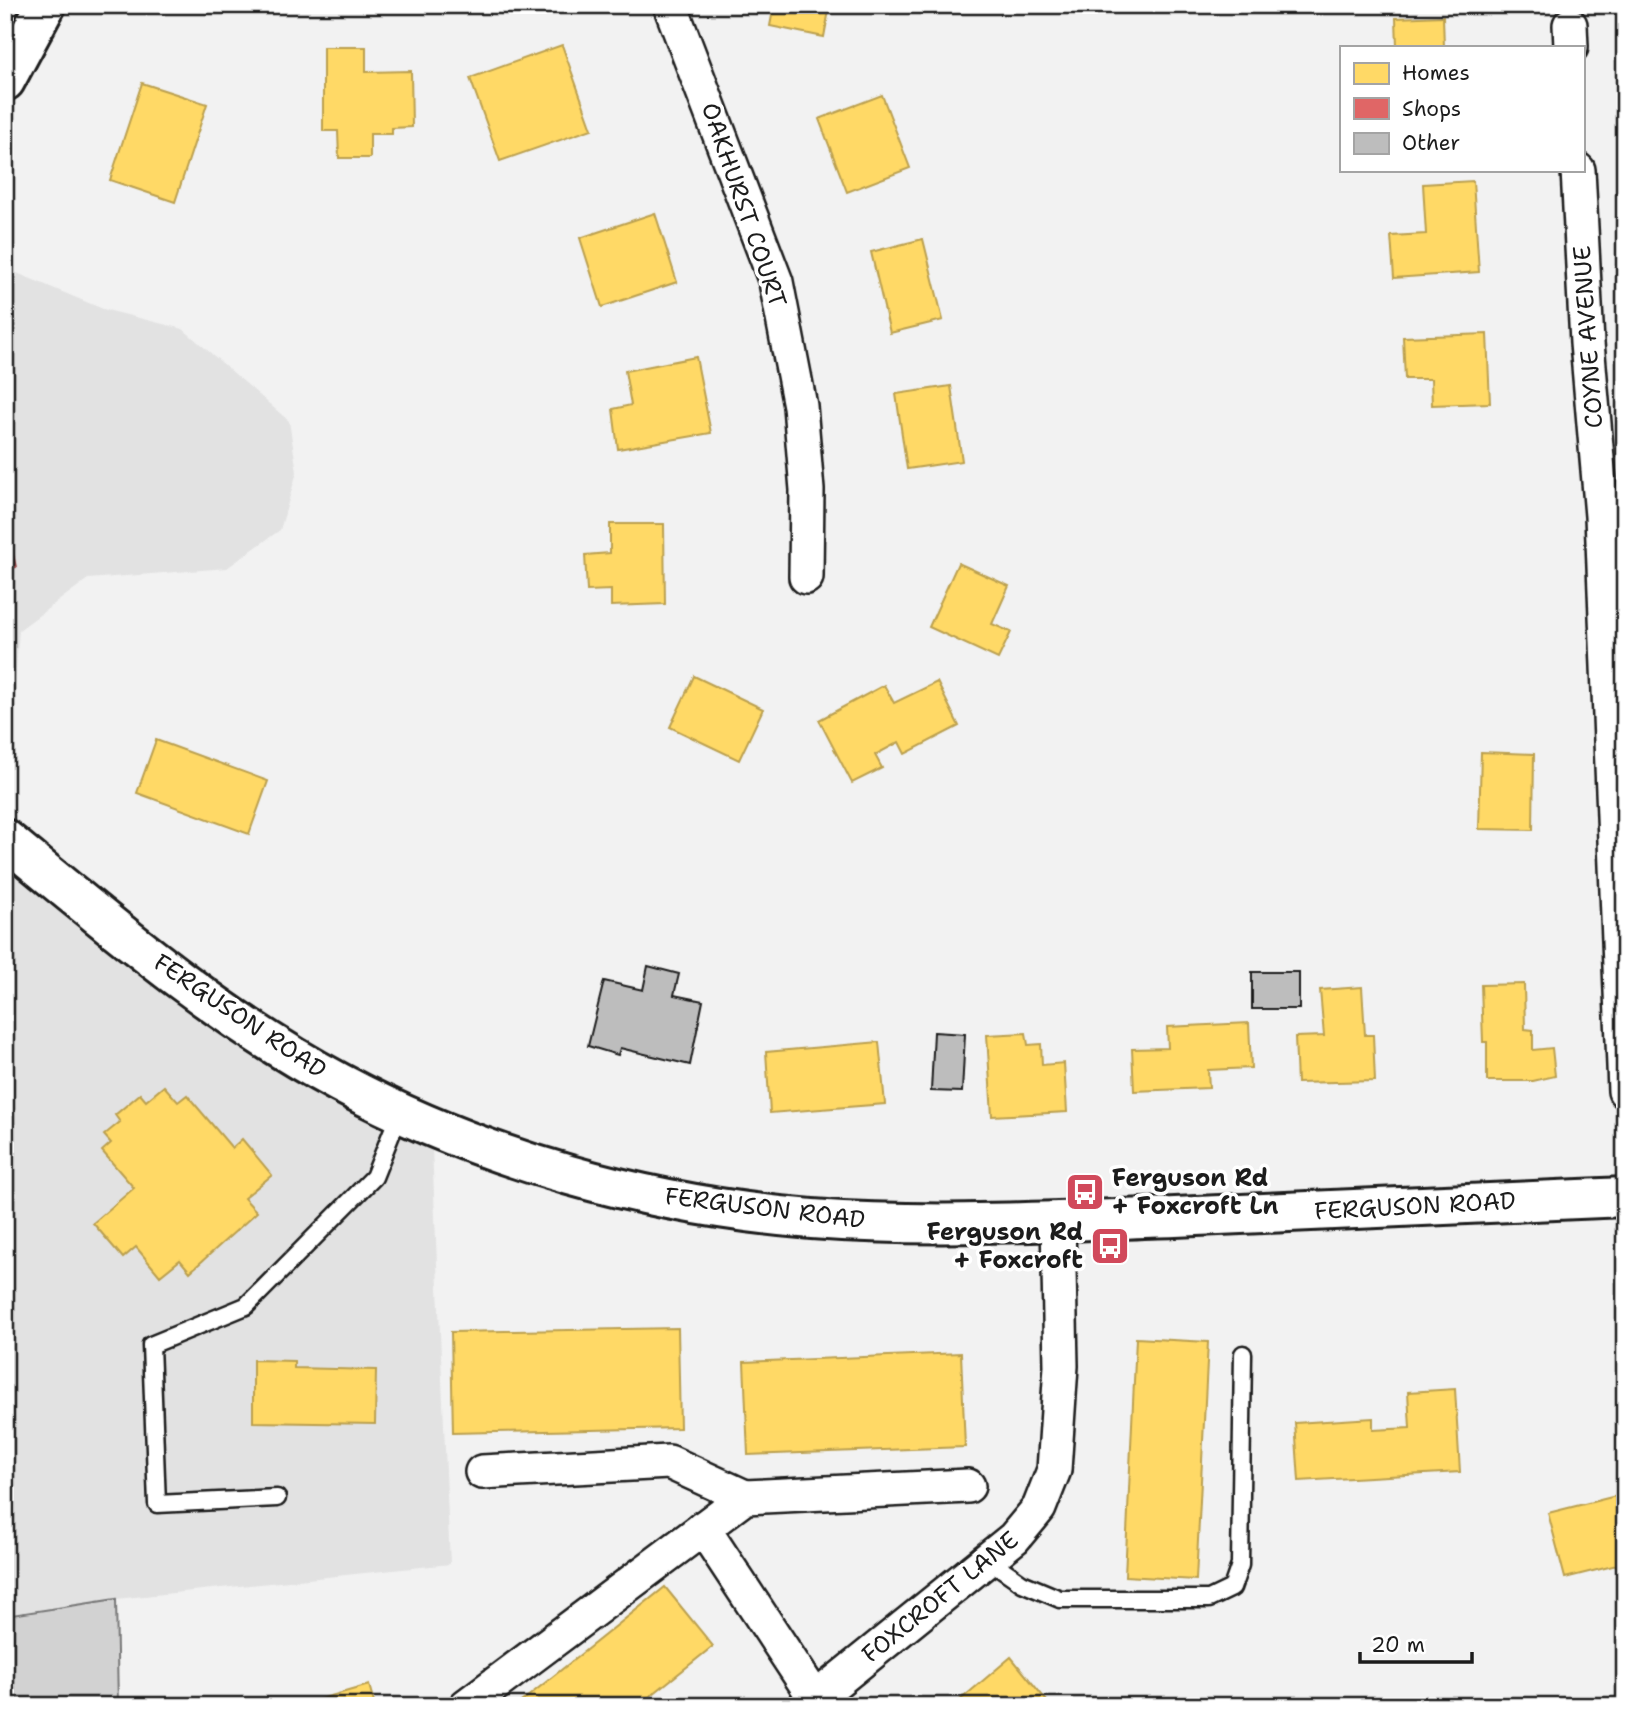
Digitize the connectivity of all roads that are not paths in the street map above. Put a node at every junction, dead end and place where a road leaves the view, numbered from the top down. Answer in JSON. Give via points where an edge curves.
{"nodes":[{"id":1,"x":46,"y":5,"type":"edge"},
{"id":2,"x":670,"y":5,"type":"edge"},
{"id":3,"x":5,"y":80,"type":"edge"},
{"id":4,"x":1578,"y":172,"type":"edge"},
{"id":5,"x":1613,"y":515,"type":"edge"},
{"id":6,"x":806,"y":577,"type":"dead end"},
{"id":7,"x":5,"y":839,"type":"edge"},
{"id":8,"x":1625,"y":1091,"type":"edge"},
{"id":9,"x":400,"y":1112,"type":"junction"},
{"id":10,"x":1625,"y":1197,"type":"edge"},
{"id":11,"x":1058,"y":1221,"type":"junction"},
{"id":12,"x":1243,"y":1354,"type":"dead end"},
{"id":13,"x":482,"y":1472,"type":"dead end"},
{"id":14,"x":968,"y":1486,"type":"dead end"},
{"id":15,"x":745,"y":1497,"type":"junction"},
{"id":16,"x":277,"y":1498,"type":"dead end"},
{"id":17,"x":703,"y":1528,"type":"junction"},
{"id":18,"x":989,"y":1560,"type":"junction"},
{"id":19,"x":811,"y":1702,"type":"edge"},
{"id":20,"x":466,"y":1706,"type":"edge"}],
"edges":[{"from":1,"to":3,"type":"street"},
{"from":2,"to":6,"type":"street","name":"OAKHURST COURT","via":[[776,282],[801,418],[807,490]]},
{"from":4,"to":5,"type":"street","name":"COYNE AVENUE","via":[[1587,343]]},
{"from":5,"to":8,"type":"street","name":"COYNE AVENUE"},
{"from":7,"to":9,"type":"street","name":"FERGUSON ROAD","via":[[192,989],[329,1076]]},
{"from":9,"to":11,"type":"street","name":"FERGUSON ROAD","via":[[552,1169],[707,1206],[810,1219],[897,1223]]},
{"from":9,"to":16,"type":"lane","via":[[374,1177],[246,1306],[151,1345],[157,1504]]},
{"from":10,"to":11,"type":"street","name":"FERGUSON ROAD"},
{"from":11,"to":18,"type":"street","name":"FOXCROFT LANE","via":[[1061,1366],[1054,1470],[1047,1493],[1027,1525]]},
{"from":12,"to":18,"type":"lane","via":[[1240,1565],[1232,1588],[1209,1599],[1060,1599],[1022,1583]]},
{"from":13,"to":15,"type":"street","via":[[669,1462]]},
{"from":14,"to":15,"type":"street"},
{"from":15,"to":17,"type":"street"},
{"from":17,"to":19,"type":"street"},
{"from":17,"to":20,"type":"street"},
{"from":18,"to":19,"type":"street","name":"FOXCROFT LANE"}]}
